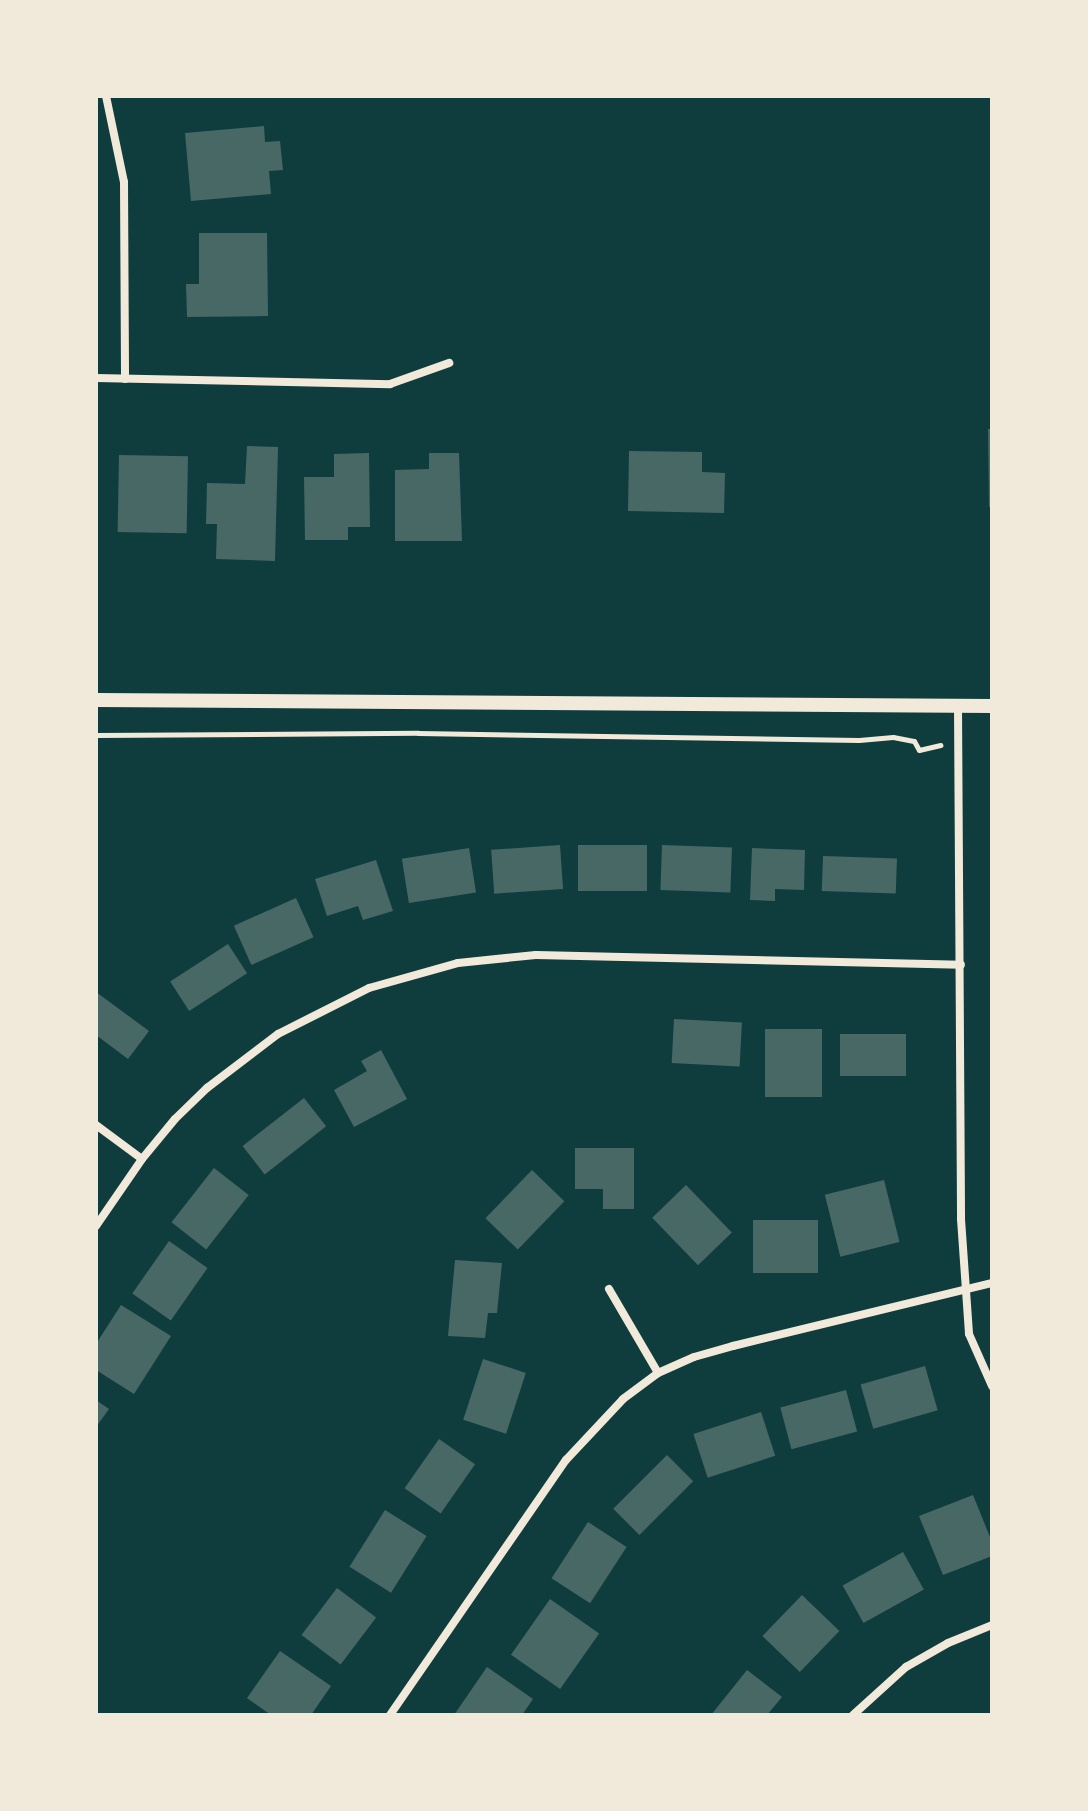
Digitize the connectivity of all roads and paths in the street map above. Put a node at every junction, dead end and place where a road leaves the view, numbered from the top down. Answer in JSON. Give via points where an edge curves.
{"nodes":[{"id":1,"x":106,"y":96,"type":"edge"},
{"id":2,"x":449,"y":363,"type":"dead end"},
{"id":3,"x":96,"y":378,"type":"edge"},
{"id":4,"x":125,"y":379,"type":"junction"},
{"id":5,"x":96,"y":700,"type":"edge"},
{"id":6,"x":958,"y":706,"type":"junction"},
{"id":7,"x":992,"y":706,"type":"edge"},
{"id":8,"x":96,"y":735,"type":"edge"},
{"id":9,"x":929,"y":745,"type":"dead end"},
{"id":10,"x":961,"y":965,"type":"junction"},
{"id":11,"x":96,"y":1125,"type":"edge"},
{"id":12,"x":142,"y":1159,"type":"junction"},
{"id":13,"x":96,"y":1226,"type":"edge"},
{"id":14,"x":992,"y":1283,"type":"edge"},
{"id":15,"x":609,"y":1289,"type":"dead end"},
{"id":16,"x":965,"y":1289,"type":"junction"},
{"id":17,"x":658,"y":1373,"type":"junction"},
{"id":18,"x":992,"y":1386,"type":"edge"},
{"id":19,"x":992,"y":1625,"type":"edge"},
{"id":20,"x":390,"y":1715,"type":"edge"},
{"id":21,"x":853,"y":1715,"type":"edge"}],
"edges":[{"from":1,"to":4,"type":"street","via":[[124,182]]},
{"from":2,"to":4,"type":"street","via":[[390,384]]},
{"from":3,"to":4,"type":"street"},
{"from":5,"to":6,"type":"street"},
{"from":6,"to":7,"type":"street"},
{"from":6,"to":10,"type":"street"},
{"from":8,"to":9,"type":"path","via":[[893,737],[914,741],[919,750]]},
{"from":10,"to":12,"type":"street","via":[[536,955],[458,963],[369,988],[278,1034],[207,1088]]},
{"from":10,"to":16,"type":"street"},
{"from":11,"to":12,"type":"street"},
{"from":12,"to":13,"type":"street"},
{"from":14,"to":16,"type":"street"},
{"from":15,"to":17,"type":"street"},
{"from":16,"to":17,"type":"street","via":[[733,1346]]},
{"from":16,"to":18,"type":"street","via":[[969,1334]]},
{"from":17,"to":20,"type":"street","via":[[623,1399],[566,1460]]},
{"from":19,"to":21,"type":"street","via":[[906,1667]]}]}
